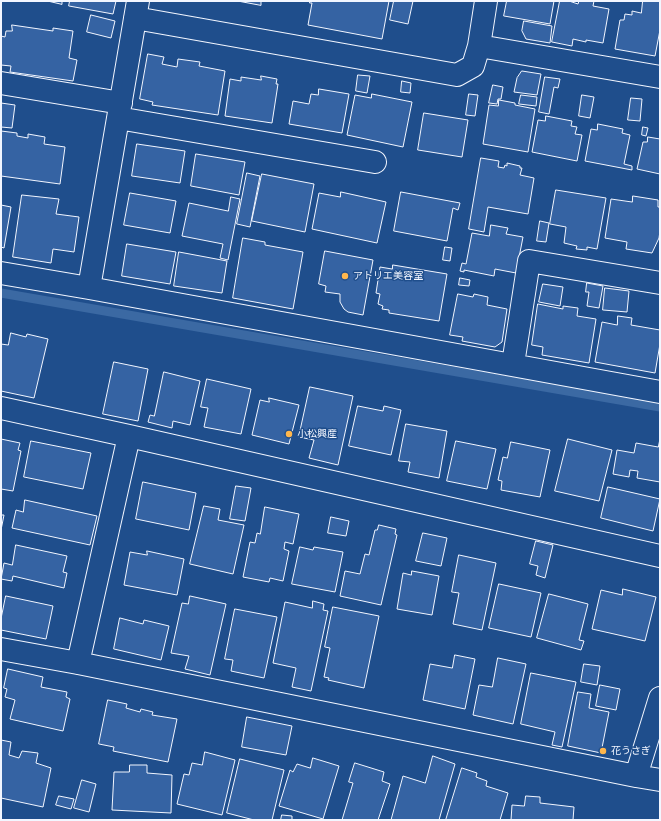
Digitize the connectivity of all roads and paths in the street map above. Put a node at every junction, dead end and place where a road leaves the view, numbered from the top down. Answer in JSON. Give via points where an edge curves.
{"nodes":[{"id":1,"x":486,"y":1,"type":"edge"},
{"id":2,"x":136,"y":9,"type":"edge"},
{"id":3,"x":479,"y":46,"type":"junction"},
{"id":4,"x":660,"y":77,"type":"edge"},
{"id":5,"x":1,"y":83,"type":"edge"},
{"id":6,"x":119,"y":110,"type":"junction"},
{"id":7,"x":376,"y":162,"type":"dead end"},
{"id":8,"x":1,"y":273,"type":"edge"},
{"id":9,"x":660,"y":284,"type":"edge"},
{"id":10,"x":89,"y":288,"type":"junction"},
{"id":11,"x":513,"y":364,"type":"junction"},
{"id":12,"x":660,"y":392,"type":"edge"},
{"id":13,"x":1,"y":408,"type":"edge"},
{"id":14,"x":129,"y":436,"type":"junction"},
{"id":15,"x":660,"y":556,"type":"edge"},
{"id":16,"x":1,"y":649,"type":"edge"},
{"id":17,"x":78,"y":663,"type":"junction"},
{"id":18,"x":660,"y":698,"type":"edge"},
{"id":19,"x":636,"y":776,"type":"junction"},
{"id":20,"x":660,"y":780,"type":"edge"}],
"edges":[{"from":1,"to":3,"type":"street"},
{"from":2,"to":3,"type":"street","via":[[457,75],[473,66]]},
{"from":2,"to":6,"type":"street"},
{"from":3,"to":4,"type":"street"},
{"from":5,"to":6,"type":"street"},
{"from":6,"to":7,"type":"street"},
{"from":6,"to":10,"type":"street"},
{"from":8,"to":10,"type":"street"},
{"from":9,"to":11,"type":"street","via":[[528,260]]},
{"from":10,"to":11,"type":"street"},
{"from":11,"to":12,"type":"street"},
{"from":13,"to":14,"type":"street"},
{"from":14,"to":15,"type":"street"},
{"from":14,"to":17,"type":"street"},
{"from":16,"to":17,"type":"street"},
{"from":17,"to":19,"type":"street"},
{"from":18,"to":19,"type":"street"},
{"from":19,"to":20,"type":"street"}]}
